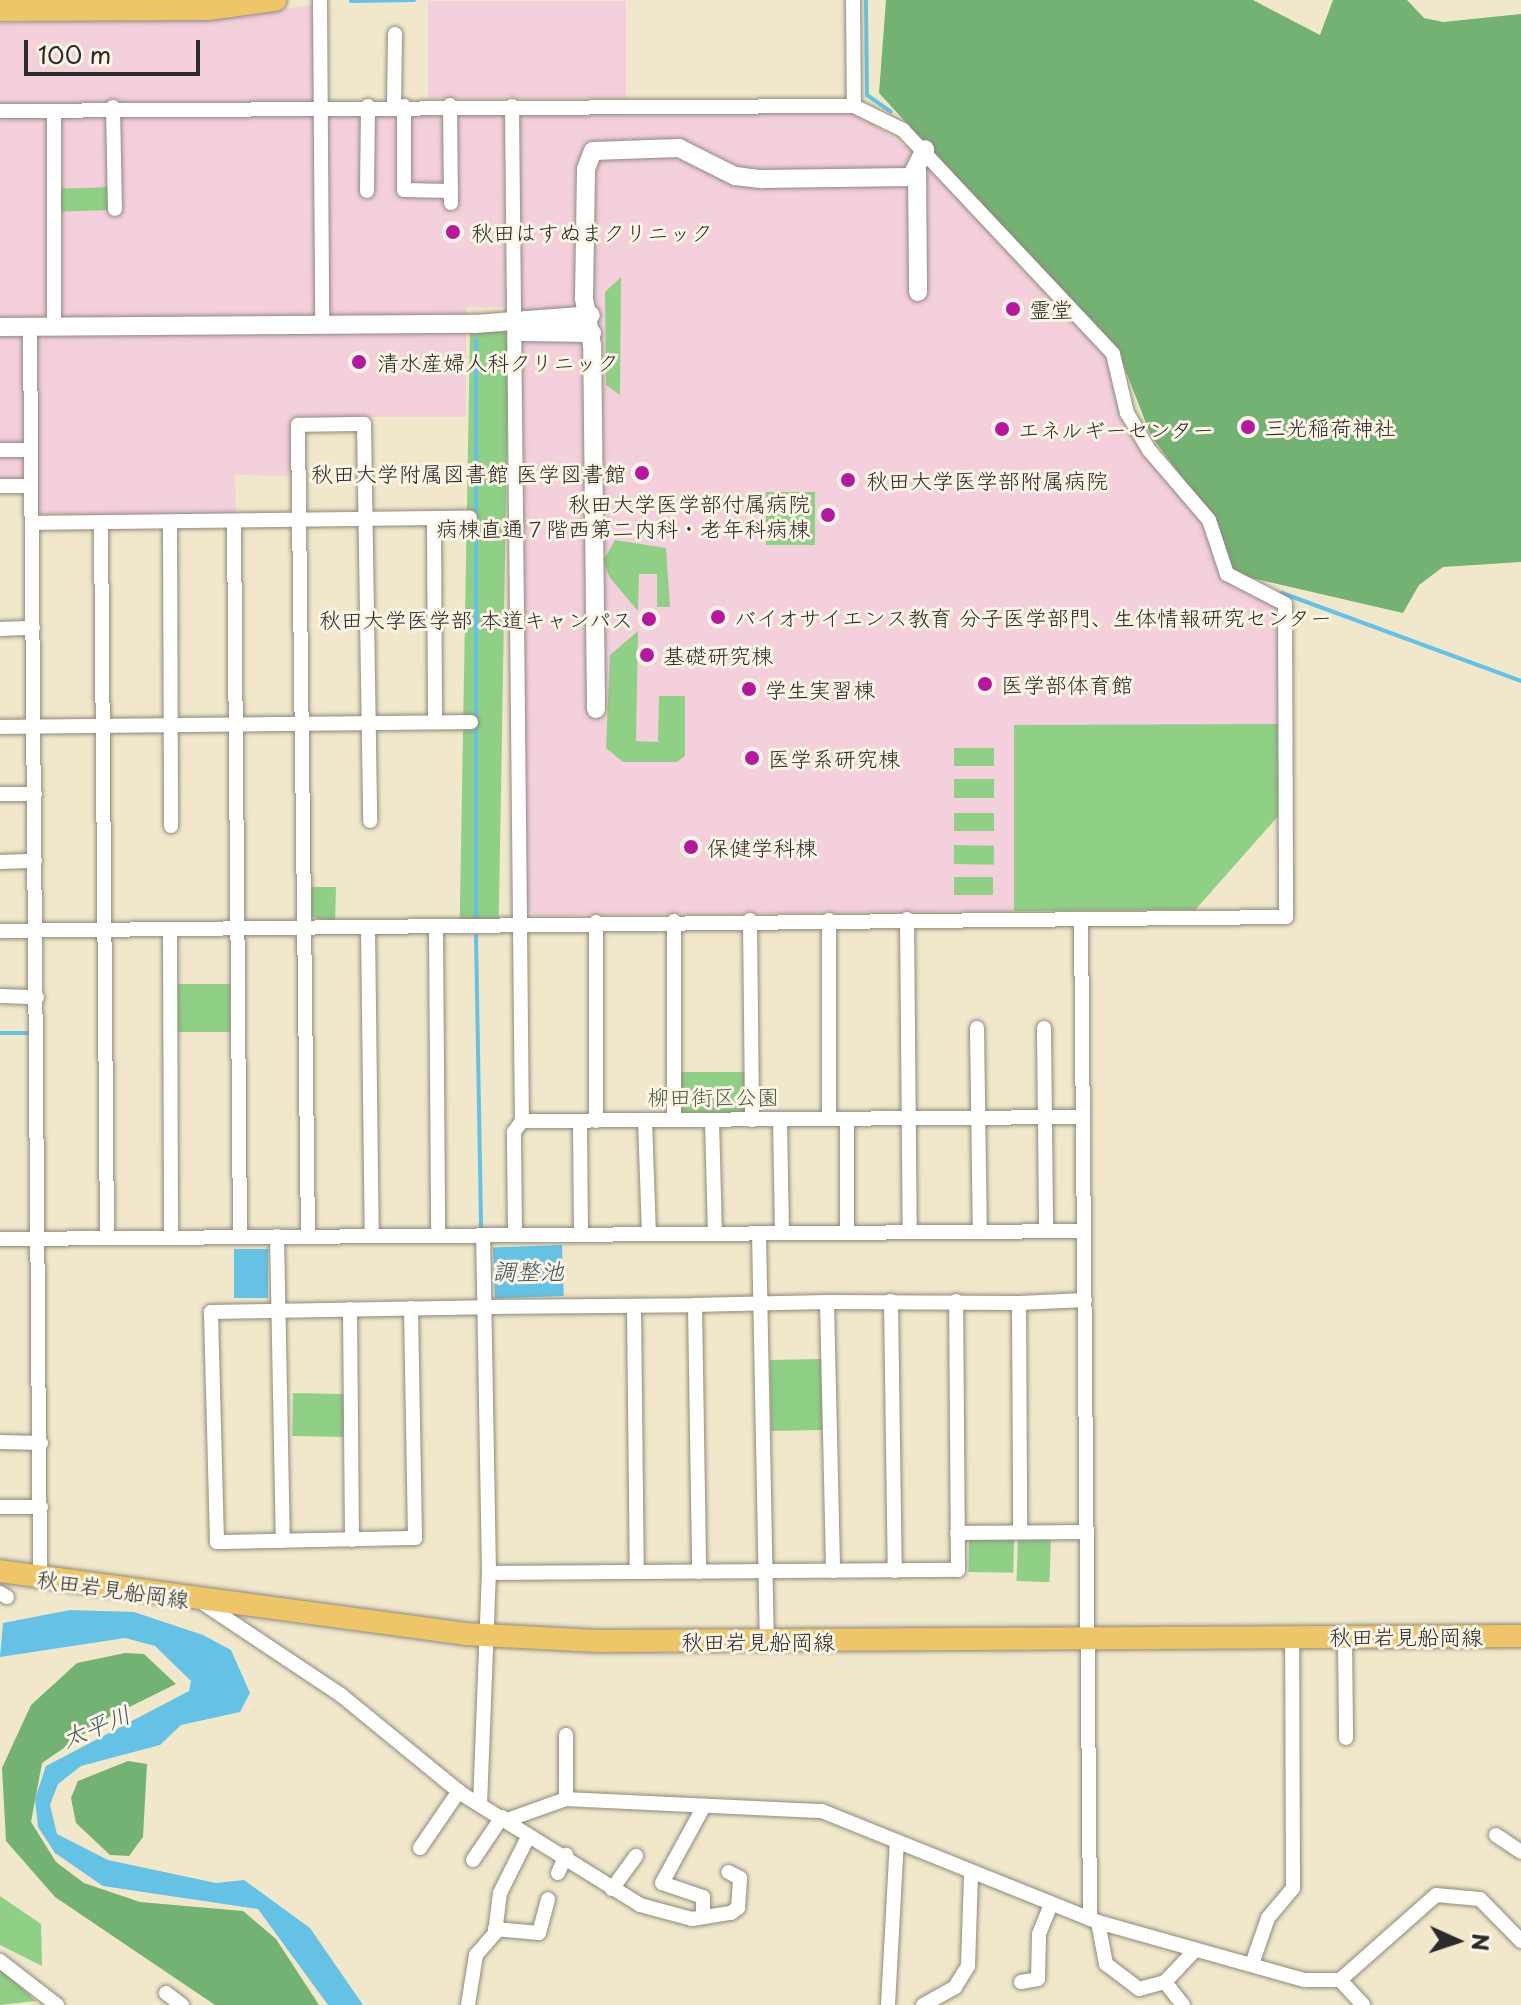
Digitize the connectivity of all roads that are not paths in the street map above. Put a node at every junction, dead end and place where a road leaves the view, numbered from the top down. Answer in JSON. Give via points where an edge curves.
{"nodes":[{"id":1,"x":275,"y":0,"type":"edge"},
{"id":2,"x":320,"y":0,"type":"edge"},
{"id":3,"x":853,"y":0,"type":"edge"},
{"id":4,"x":0,"y":10,"type":"edge"},
{"id":5,"x":395,"y":34,"type":"dead end"},
{"id":6,"x":319,"y":105,"type":"junction"},
{"id":7,"x":450,"y":105,"type":"junction"},
{"id":8,"x":368,"y":106,"type":"junction"},
{"id":9,"x":399,"y":106,"type":"junction"},
{"id":10,"x":512,"y":106,"type":"junction"},
{"id":11,"x":854,"y":106,"type":"junction"},
{"id":12,"x":113,"y":107,"type":"junction"},
{"id":13,"x":0,"y":111,"type":"edge"},
{"id":14,"x":54,"y":111,"type":"junction"},
{"id":15,"x":925,"y":149,"type":"junction"},
{"id":16,"x":917,"y":170,"type":"junction"},
{"id":17,"x":367,"y":191,"type":"dead end"},
{"id":18,"x":115,"y":209,"type":"dead end"},
{"id":19,"x":918,"y":292,"type":"dead end"},
{"id":20,"x":515,"y":322,"type":"junction"},
{"id":21,"x":322,"y":324,"type":"junction"},
{"id":22,"x":591,"y":324,"type":"junction"},
{"id":23,"x":0,"y":327,"type":"edge"},
{"id":24,"x":30,"y":327,"type":"junction"},
{"id":25,"x":54,"y":327,"type":"junction"},
{"id":26,"x":0,"y":450,"type":"edge"},
{"id":27,"x":31,"y":450,"type":"junction"},
{"id":28,"x":0,"y":486,"type":"edge"},
{"id":29,"x":31,"y":486,"type":"junction"},
{"id":30,"x":470,"y":518,"type":"dead end"},
{"id":31,"x":434,"y":519,"type":"junction"},
{"id":32,"x":300,"y":520,"type":"junction"},
{"id":33,"x":367,"y":520,"type":"junction"},
{"id":34,"x":234,"y":521,"type":"junction"},
{"id":35,"x":170,"y":522,"type":"junction"},
{"id":36,"x":32,"y":523,"type":"junction"},
{"id":37,"x":101,"y":523,"type":"junction"},
{"id":38,"x":33,"y":628,"type":"junction"},
{"id":39,"x":0,"y":629,"type":"edge"},
{"id":40,"x":596,"y":709,"type":"dead end"},
{"id":41,"x":301,"y":722,"type":"junction"},
{"id":42,"x":368,"y":722,"type":"junction"},
{"id":43,"x":435,"y":722,"type":"junction"},
{"id":44,"x":471,"y":722,"type":"dead end"},
{"id":45,"x":236,"y":723,"type":"junction"},
{"id":46,"x":34,"y":726,"type":"junction"},
{"id":47,"x":103,"y":726,"type":"junction"},
{"id":48,"x":171,"y":726,"type":"junction"},
{"id":49,"x":0,"y":727,"type":"edge"},
{"id":50,"x":0,"y":794,"type":"edge"},
{"id":51,"x":35,"y":794,"type":"junction"},
{"id":52,"x":370,"y":821,"type":"dead end"},
{"id":53,"x":171,"y":826,"type":"dead end"},
{"id":54,"x":35,"y":861,"type":"junction"},
{"id":55,"x":0,"y":862,"type":"edge"},
{"id":56,"x":907,"y":919,"type":"junction"},
{"id":57,"x":1081,"y":919,"type":"junction"},
{"id":58,"x":750,"y":920,"type":"junction"},
{"id":59,"x":829,"y":920,"type":"junction"},
{"id":60,"x":674,"y":921,"type":"junction"},
{"id":61,"x":596,"y":922,"type":"junction"},
{"id":62,"x":517,"y":925,"type":"junction"},
{"id":63,"x":436,"y":926,"type":"junction"},
{"id":64,"x":301,"y":927,"type":"junction"},
{"id":65,"x":368,"y":927,"type":"junction"},
{"id":66,"x":235,"y":928,"type":"junction"},
{"id":67,"x":170,"y":929,"type":"junction"},
{"id":68,"x":105,"y":930,"type":"junction"},
{"id":69,"x":0,"y":931,"type":"edge"},
{"id":70,"x":36,"y":931,"type":"junction"},
{"id":71,"x":0,"y":996,"type":"edge"},
{"id":72,"x":37,"y":997,"type":"junction"},
{"id":73,"x":977,"y":1028,"type":"dead end"},
{"id":74,"x":1044,"y":1028,"type":"dead end"},
{"id":75,"x":1082,"y":1117,"type":"junction"},
{"id":76,"x":978,"y":1118,"type":"junction"},
{"id":77,"x":1044,"y":1118,"type":"junction"},
{"id":78,"x":780,"y":1119,"type":"junction"},
{"id":79,"x":829,"y":1119,"type":"junction"},
{"id":80,"x":847,"y":1119,"type":"junction"},
{"id":81,"x":908,"y":1119,"type":"junction"},
{"id":82,"x":645,"y":1120,"type":"junction"},
{"id":83,"x":674,"y":1120,"type":"junction"},
{"id":84,"x":712,"y":1120,"type":"junction"},
{"id":85,"x":752,"y":1120,"type":"junction"},
{"id":86,"x":522,"y":1121,"type":"junction"},
{"id":87,"x":580,"y":1121,"type":"junction"},
{"id":88,"x":596,"y":1121,"type":"junction"},
{"id":89,"x":1046,"y":1231,"type":"junction"},
{"id":90,"x":1083,"y":1231,"type":"junction"},
{"id":91,"x":910,"y":1232,"type":"junction"},
{"id":92,"x":980,"y":1232,"type":"junction"},
{"id":93,"x":715,"y":1233,"type":"junction"},
{"id":94,"x":759,"y":1233,"type":"junction"},
{"id":95,"x":782,"y":1233,"type":"junction"},
{"id":96,"x":847,"y":1233,"type":"junction"},
{"id":97,"x":581,"y":1234,"type":"junction"},
{"id":98,"x":649,"y":1234,"type":"junction"},
{"id":99,"x":438,"y":1235,"type":"junction"},
{"id":100,"x":483,"y":1235,"type":"junction"},
{"id":101,"x":515,"y":1235,"type":"junction"},
{"id":102,"x":240,"y":1236,"type":"junction"},
{"id":103,"x":277,"y":1236,"type":"junction"},
{"id":104,"x":308,"y":1236,"type":"junction"},
{"id":105,"x":372,"y":1236,"type":"junction"},
{"id":106,"x":107,"y":1237,"type":"junction"},
{"id":107,"x":171,"y":1237,"type":"junction"},
{"id":108,"x":39,"y":1238,"type":"junction"},
{"id":109,"x":0,"y":1239,"type":"edge"},
{"id":110,"x":1085,"y":1300,"type":"junction"},
{"id":111,"x":891,"y":1301,"type":"junction"},
{"id":112,"x":956,"y":1301,"type":"junction"},
{"id":113,"x":827,"y":1302,"type":"junction"},
{"id":114,"x":760,"y":1303,"type":"junction"},
{"id":115,"x":1019,"y":1303,"type":"junction"},
{"id":116,"x":695,"y":1305,"type":"junction"},
{"id":117,"x":634,"y":1306,"type":"junction"},
{"id":118,"x":485,"y":1307,"type":"junction"},
{"id":119,"x":411,"y":1308,"type":"junction"},
{"id":120,"x":350,"y":1309,"type":"junction"},
{"id":121,"x":279,"y":1310,"type":"junction"},
{"id":122,"x":0,"y":1442,"type":"edge"},
{"id":123,"x":41,"y":1443,"type":"junction"},
{"id":124,"x":0,"y":1507,"type":"edge"},
{"id":125,"x":41,"y":1507,"type":"junction"},
{"id":126,"x":1020,"y":1531,"type":"junction"},
{"id":127,"x":1085,"y":1532,"type":"junction"},
{"id":128,"x":957,"y":1533,"type":"junction"},
{"id":129,"x":352,"y":1540,"type":"junction"},
{"id":130,"x":283,"y":1541,"type":"junction"},
{"id":131,"x":0,"y":1571,"type":"edge"},
{"id":132,"x":637,"y":1571,"type":"junction"},
{"id":133,"x":833,"y":1571,"type":"junction"},
{"id":134,"x":895,"y":1571,"type":"junction"},
{"id":135,"x":699,"y":1572,"type":"junction"},
{"id":136,"x":765,"y":1572,"type":"junction"},
{"id":137,"x":489,"y":1573,"type":"junction"},
{"id":138,"x":40,"y":1578,"type":"junction"},
{"id":139,"x":199,"y":1600,"type":"junction"},
{"id":140,"x":482,"y":1636,"type":"junction"},
{"id":141,"x":1521,"y":1636,"type":"edge"},
{"id":142,"x":1292,"y":1637,"type":"junction"},
{"id":143,"x":1345,"y":1637,"type":"junction"},
{"id":144,"x":1086,"y":1638,"type":"junction"},
{"id":145,"x":767,"y":1641,"type":"junction"},
{"id":146,"x":566,"y":1735,"type":"dead end"},
{"id":147,"x":1346,"y":1738,"type":"dead end"},
{"id":148,"x":459,"y":1791,"type":"junction"},
{"id":149,"x":566,"y":1799,"type":"junction"},
{"id":150,"x":480,"y":1805,"type":"junction"},
{"id":151,"x":704,"y":1806,"type":"junction"},
{"id":152,"x":504,"y":1819,"type":"junction"},
{"id":153,"x":1496,"y":1835,"type":"dead end"},
{"id":154,"x":527,"y":1839,"type":"junction"},
{"id":155,"x":897,"y":1841,"type":"junction"},
{"id":156,"x":420,"y":1848,"type":"dead end"},
{"id":157,"x":1521,"y":1852,"type":"edge"},
{"id":158,"x":566,"y":1855,"type":"junction"},
{"id":159,"x":636,"y":1856,"type":"dead end"},
{"id":160,"x":473,"y":1860,"type":"dead end"},
{"id":161,"x":728,"y":1872,"type":"dead end"},
{"id":162,"x":558,"y":1873,"type":"dead end"},
{"id":163,"x":971,"y":1875,"type":"junction"},
{"id":164,"x":612,"y":1889,"type":"junction"},
{"id":165,"x":548,"y":1899,"type":"dead end"},
{"id":166,"x":1051,"y":1905,"type":"junction"},
{"id":167,"x":703,"y":1917,"type":"junction"},
{"id":168,"x":1094,"y":1920,"type":"junction"},
{"id":169,"x":495,"y":1929,"type":"junction"},
{"id":170,"x":1521,"y":1941,"type":"edge"},
{"id":171,"x":1195,"y":1950,"type":"junction"},
{"id":172,"x":0,"y":1961,"type":"edge"},
{"id":173,"x":1252,"y":1964,"type":"junction"},
{"id":174,"x":1340,"y":1980,"type":"junction"},
{"id":175,"x":1021,"y":1982,"type":"dead end"},
{"id":176,"x":1165,"y":1982,"type":"junction"},
{"id":177,"x":166,"y":1993,"type":"dead end"},
{"id":178,"x":44,"y":1998,"type":"edge"},
{"id":179,"x":57,"y":2005,"type":"edge"},
{"id":180,"x":182,"y":2005,"type":"edge"},
{"id":181,"x":468,"y":2005,"type":"edge"},
{"id":182,"x":888,"y":2005,"type":"edge"},
{"id":183,"x":923,"y":2005,"type":"edge"},
{"id":184,"x":1183,"y":2005,"type":"edge"},
{"id":185,"x":1363,"y":2005,"type":"edge"}],
"edges":[{"from":1,"to":4,"type":"main road","via":[[208,9]]},
{"from":2,"to":6,"type":"street"},
{"from":3,"to":11,"type":"street"},
{"from":5,"to":9,"type":"street"},
{"from":6,"to":8,"type":"street"},
{"from":6,"to":12,"type":"street"},
{"from":6,"to":21,"type":"street"},
{"from":7,"to":9,"type":"street"},
{"from":7,"to":9,"type":"street","via":[[451,197],[404,190]]},
{"from":7,"to":10,"type":"street"},
{"from":8,"to":9,"type":"street"},
{"from":8,"to":17,"type":"street"},
{"from":10,"to":11,"type":"street"},
{"from":10,"to":20,"type":"street"},
{"from":11,"to":15,"type":"street"},
{"from":12,"to":14,"type":"street"},
{"from":12,"to":18,"type":"street"},
{"from":13,"to":14,"type":"street"},
{"from":14,"to":25,"type":"street"},
{"from":15,"to":16,"type":"street"},
{"from":15,"to":57,"type":"street","via":[[1113,354],[1127,413],[1149,450],[1209,520],[1227,574],[1285,604],[1286,917]]},
{"from":16,"to":19,"type":"street"},
{"from":16,"to":22,"type":"street","via":[[911,177],[761,179],[728,173],[679,148],[604,146],[586,169],[584,298]]},
{"from":20,"to":21,"type":"street"},
{"from":20,"to":22,"type":"street","via":[[524,332]]},
{"from":20,"to":62,"type":"street"},
{"from":21,"to":25,"type":"street"},
{"from":22,"to":40,"type":"street"},
{"from":23,"to":24,"type":"street"},
{"from":24,"to":25,"type":"street"},
{"from":24,"to":27,"type":"street"},
{"from":26,"to":27,"type":"street"},
{"from":27,"to":29,"type":"street"},
{"from":28,"to":29,"type":"street"},
{"from":29,"to":36,"type":"street"},
{"from":30,"to":31,"type":"street"},
{"from":31,"to":33,"type":"street"},
{"from":31,"to":43,"type":"street"},
{"from":32,"to":33,"type":"street"},
{"from":32,"to":33,"type":"street","via":[[298,425],[364,424]]},
{"from":32,"to":34,"type":"street"},
{"from":32,"to":41,"type":"street"},
{"from":33,"to":42,"type":"street"},
{"from":34,"to":35,"type":"street"},
{"from":34,"to":45,"type":"street"},
{"from":35,"to":37,"type":"street"},
{"from":35,"to":48,"type":"street"},
{"from":36,"to":37,"type":"street"},
{"from":36,"to":38,"type":"street"},
{"from":37,"to":47,"type":"street"},
{"from":38,"to":39,"type":"street"},
{"from":38,"to":46,"type":"street"},
{"from":41,"to":42,"type":"street"},
{"from":41,"to":45,"type":"street"},
{"from":41,"to":64,"type":"street"},
{"from":42,"to":43,"type":"street"},
{"from":42,"to":52,"type":"street"},
{"from":43,"to":44,"type":"street"},
{"from":45,"to":48,"type":"street"},
{"from":45,"to":66,"type":"street"},
{"from":46,"to":47,"type":"street"},
{"from":46,"to":49,"type":"street"},
{"from":46,"to":51,"type":"street"},
{"from":47,"to":48,"type":"street"},
{"from":47,"to":68,"type":"street"},
{"from":48,"to":53,"type":"street"},
{"from":50,"to":51,"type":"street"},
{"from":51,"to":54,"type":"street"},
{"from":54,"to":55,"type":"street"},
{"from":54,"to":70,"type":"street"},
{"from":56,"to":57,"type":"street"},
{"from":56,"to":59,"type":"street"},
{"from":56,"to":81,"type":"street"},
{"from":57,"to":75,"type":"street"},
{"from":58,"to":59,"type":"street"},
{"from":58,"to":60,"type":"street"},
{"from":58,"to":85,"type":"street"},
{"from":59,"to":79,"type":"street"},
{"from":60,"to":61,"type":"street"},
{"from":60,"to":83,"type":"street"},
{"from":61,"to":62,"type":"street"},
{"from":61,"to":88,"type":"street"},
{"from":62,"to":63,"type":"street"},
{"from":62,"to":86,"type":"street"},
{"from":63,"to":65,"type":"street"},
{"from":63,"to":99,"type":"street"},
{"from":64,"to":65,"type":"street"},
{"from":64,"to":66,"type":"street"},
{"from":64,"to":104,"type":"street"},
{"from":65,"to":105,"type":"street"},
{"from":66,"to":67,"type":"street"},
{"from":66,"to":102,"type":"street"},
{"from":67,"to":68,"type":"street"},
{"from":67,"to":107,"type":"street"},
{"from":68,"to":70,"type":"street"},
{"from":68,"to":106,"type":"street"},
{"from":69,"to":70,"type":"street"},
{"from":70,"to":72,"type":"street"},
{"from":71,"to":72,"type":"street"},
{"from":72,"to":108,"type":"street"},
{"from":73,"to":76,"type":"street"},
{"from":74,"to":77,"type":"street"},
{"from":75,"to":77,"type":"street"},
{"from":75,"to":90,"type":"street"},
{"from":76,"to":77,"type":"street"},
{"from":76,"to":81,"type":"street"},
{"from":76,"to":92,"type":"street"},
{"from":77,"to":89,"type":"street"},
{"from":78,"to":79,"type":"street"},
{"from":78,"to":85,"type":"street"},
{"from":78,"to":95,"type":"street"},
{"from":79,"to":80,"type":"street"},
{"from":80,"to":81,"type":"street"},
{"from":80,"to":96,"type":"street"},
{"from":81,"to":91,"type":"street"},
{"from":82,"to":83,"type":"street"},
{"from":82,"to":88,"type":"street"},
{"from":82,"to":98,"type":"street"},
{"from":83,"to":84,"type":"street"},
{"from":84,"to":85,"type":"street"},
{"from":84,"to":93,"type":"street"},
{"from":86,"to":87,"type":"street"},
{"from":86,"to":101,"type":"street","via":[[514,1132]]},
{"from":87,"to":88,"type":"street"},
{"from":87,"to":97,"type":"street"},
{"from":89,"to":90,"type":"street"},
{"from":89,"to":92,"type":"street"},
{"from":90,"to":110,"type":"street"},
{"from":91,"to":92,"type":"street"},
{"from":91,"to":96,"type":"street"},
{"from":93,"to":94,"type":"street"},
{"from":93,"to":98,"type":"street"},
{"from":94,"to":95,"type":"street"},
{"from":94,"to":114,"type":"street"},
{"from":95,"to":96,"type":"street"},
{"from":97,"to":98,"type":"street"},
{"from":97,"to":101,"type":"street"},
{"from":99,"to":100,"type":"street"},
{"from":99,"to":105,"type":"street"},
{"from":100,"to":101,"type":"street"},
{"from":100,"to":118,"type":"street"},
{"from":102,"to":103,"type":"street"},
{"from":102,"to":107,"type":"street"},
{"from":103,"to":104,"type":"street"},
{"from":103,"to":121,"type":"street"},
{"from":104,"to":105,"type":"street"},
{"from":106,"to":107,"type":"street"},
{"from":106,"to":108,"type":"street"},
{"from":108,"to":109,"type":"street"},
{"from":108,"to":123,"type":"street"},
{"from":110,"to":115,"type":"street"},
{"from":110,"to":127,"type":"street"},
{"from":111,"to":112,"type":"street"},
{"from":111,"to":113,"type":"street"},
{"from":111,"to":134,"type":"street"},
{"from":112,"to":115,"type":"street"},
{"from":112,"to":128,"type":"street"},
{"from":113,"to":114,"type":"street"},
{"from":113,"to":133,"type":"street"},
{"from":114,"to":116,"type":"street"},
{"from":114,"to":136,"type":"street"},
{"from":115,"to":126,"type":"street"},
{"from":116,"to":117,"type":"street"},
{"from":116,"to":135,"type":"street"},
{"from":117,"to":118,"type":"street"},
{"from":117,"to":132,"type":"street"},
{"from":118,"to":119,"type":"street"},
{"from":118,"to":137,"type":"street"},
{"from":119,"to":120,"type":"street"},
{"from":119,"to":129,"type":"street","via":[[415,1538]]},
{"from":120,"to":121,"type":"street"},
{"from":120,"to":129,"type":"street"},
{"from":121,"to":130,"type":"street"},
{"from":121,"to":130,"type":"street","via":[[211,1312],[217,1542]]},
{"from":122,"to":123,"type":"street"},
{"from":123,"to":125,"type":"street"},
{"from":124,"to":125,"type":"street"},
{"from":125,"to":138,"type":"street"},
{"from":126,"to":127,"type":"street"},
{"from":126,"to":128,"type":"street"},
{"from":127,"to":144,"type":"street"},
{"from":128,"to":134,"type":"street","via":[[958,1570]]},
{"from":129,"to":130,"type":"street"},
{"from":131,"to":138,"type":"main road","name":"秋田岩見船岡線"},
{"from":132,"to":135,"type":"street"},
{"from":132,"to":137,"type":"street"},
{"from":133,"to":134,"type":"street"},
{"from":133,"to":136,"type":"street"},
{"from":135,"to":136,"type":"street"},
{"from":136,"to":145,"type":"street"},
{"from":137,"to":140,"type":"street"},
{"from":138,"to":139,"type":"main road","name":"秋田岩見船岡線"},
{"from":139,"to":140,"type":"main road","name":"秋田岩見船岡線"},
{"from":139,"to":148,"type":"street","via":[[341,1695]]},
{"from":140,"to":145,"type":"main road","name":"秋田岩見船岡線"},
{"from":140,"to":150,"type":"street"},
{"from":141,"to":143,"type":"main road","name":"秋田岩見船岡線"},
{"from":142,"to":143,"type":"main road","name":"秋田岩見船岡線"},
{"from":142,"to":144,"type":"main road","name":"秋田岩見船岡線"},
{"from":142,"to":173,"type":"street","via":[[1293,1888],[1268,1918]]},
{"from":143,"to":147,"type":"street"},
{"from":144,"to":145,"type":"main road","name":"秋田岩見船岡線"},
{"from":144,"to":168,"type":"street"},
{"from":146,"to":149,"type":"street"},
{"from":148,"to":150,"type":"street"},
{"from":148,"to":156,"type":"street"},
{"from":149,"to":151,"type":"street"},
{"from":149,"to":152,"type":"street"},
{"from":150,"to":152,"type":"street"},
{"from":151,"to":155,"type":"street","via":[[822,1811]]},
{"from":151,"to":167,"type":"street","via":[[662,1883],[703,1897]]},
{"from":152,"to":154,"type":"street"},
{"from":152,"to":160,"type":"street"},
{"from":153,"to":157,"type":"street"},
{"from":154,"to":158,"type":"street"},
{"from":154,"to":169,"type":"street","via":[[500,1893]]},
{"from":155,"to":163,"type":"street"},
{"from":155,"to":182,"type":"street"},
{"from":158,"to":162,"type":"street"},
{"from":158,"to":164,"type":"street"},
{"from":159,"to":164,"type":"street"},
{"from":161,"to":167,"type":"street","via":[[740,1878],[738,1908]]},
{"from":163,"to":166,"type":"street"},
{"from":163,"to":183,"type":"street","via":[[968,1966],[955,1987]]},
{"from":164,"to":167,"type":"street","via":[[664,1916]]},
{"from":165,"to":169,"type":"street","via":[[539,1933]]},
{"from":166,"to":168,"type":"street"},
{"from":166,"to":175,"type":"street","via":[[1039,1934],[1038,1979]]},
{"from":168,"to":171,"type":"street"},
{"from":168,"to":176,"type":"street","via":[[1106,1964],[1128,1985]]},
{"from":169,"to":181,"type":"street","via":[[476,1955]]},
{"from":170,"to":174,"type":"street","via":[[1480,1899],[1436,1895]]},
{"from":171,"to":173,"type":"street"},
{"from":171,"to":176,"type":"street"},
{"from":172,"to":178,"type":"street"},
{"from":173,"to":174,"type":"street","via":[[1273,1976]]},
{"from":174,"to":185,"type":"street"},
{"from":176,"to":184,"type":"street"},
{"from":177,"to":180,"type":"street"},
{"from":178,"to":179,"type":"street"}]}
